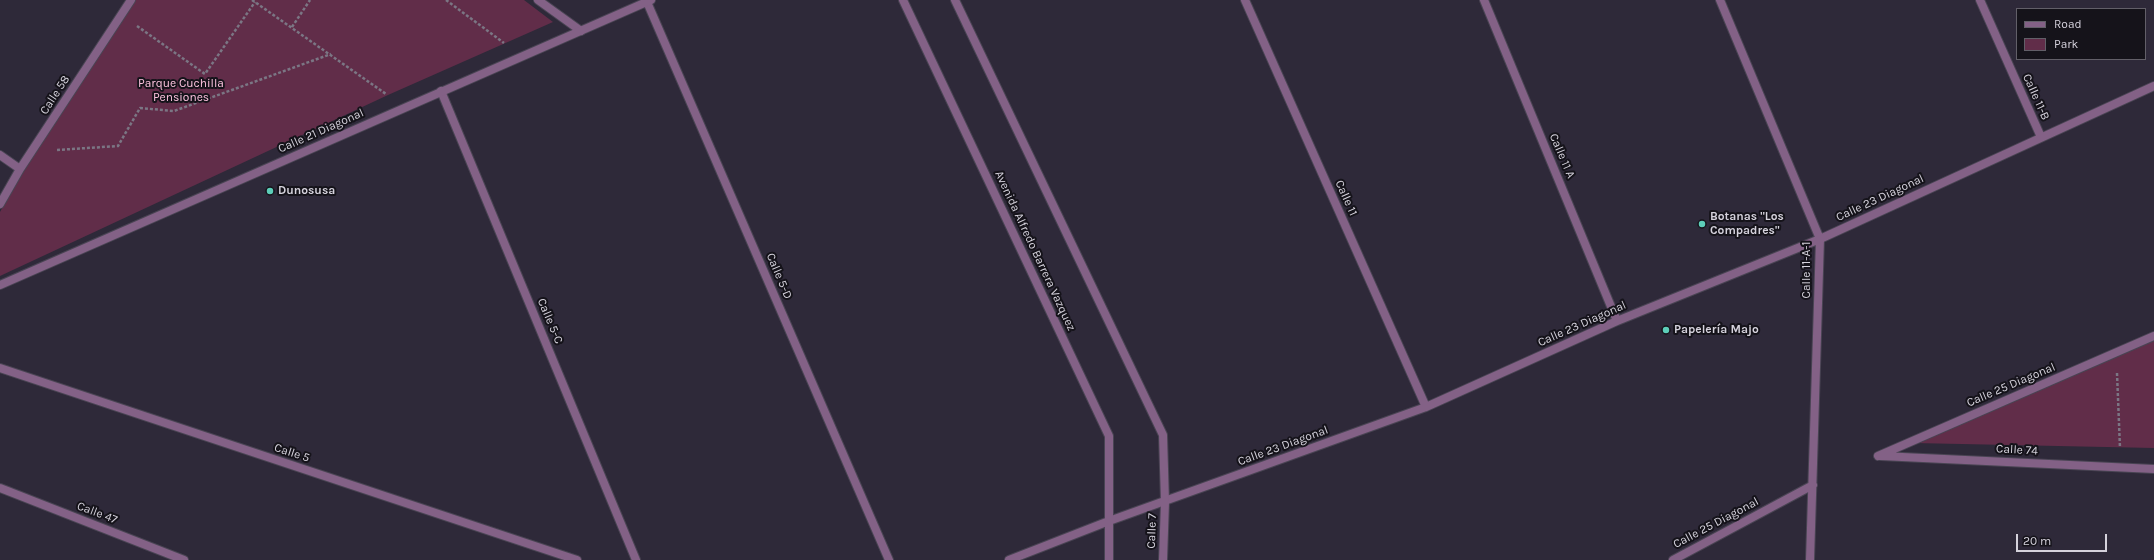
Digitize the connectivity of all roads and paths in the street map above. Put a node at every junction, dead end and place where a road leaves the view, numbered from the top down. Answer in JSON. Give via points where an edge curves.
{"nodes":[{"id":1,"x":132,"y":0,"type":"edge"},
{"id":2,"x":310,"y":0,"type":"edge"},
{"id":3,"x":446,"y":0,"type":"edge"},
{"id":4,"x":538,"y":0,"type":"edge"},
{"id":5,"x":903,"y":0,"type":"edge"},
{"id":6,"x":956,"y":0,"type":"edge"},
{"id":7,"x":1245,"y":0,"type":"edge"},
{"id":8,"x":1484,"y":0,"type":"edge"},
{"id":9,"x":1720,"y":0,"type":"edge"},
{"id":10,"x":1980,"y":0,"type":"edge"},
{"id":11,"x":253,"y":1,"type":"edge"},
{"id":12,"x":649,"y":1,"type":"edge"},
{"id":13,"x":121,"y":16,"type":"junction"},
{"id":14,"x":292,"y":27,"type":"junction"},
{"id":15,"x":581,"y":31,"type":"junction"},
{"id":16,"x":504,"y":43,"type":"dead end"},
{"id":17,"x":331,"y":54,"type":"junction"},
{"id":18,"x":2154,"y":86,"type":"edge"},
{"id":19,"x":441,"y":91,"type":"junction"},
{"id":20,"x":388,"y":95,"type":"dead end"},
{"id":21,"x":2041,"y":137,"type":"junction"},
{"id":22,"x":32,"y":152,"type":"junction"},
{"id":23,"x":0,"y":155,"type":"edge"},
{"id":24,"x":20,"y":169,"type":"junction"},
{"id":25,"x":0,"y":204,"type":"edge"},
{"id":26,"x":1820,"y":239,"type":"junction"},
{"id":27,"x":0,"y":285,"type":"edge"},
{"id":28,"x":1617,"y":321,"type":"junction"},
{"id":29,"x":2154,"y":336,"type":"edge"},
{"id":30,"x":2116,"y":353,"type":"junction"},
{"id":31,"x":0,"y":368,"type":"edge"},
{"id":32,"x":1426,"y":406,"type":"junction"},
{"id":33,"x":1878,"y":456,"type":"joint"},
{"id":34,"x":2121,"y":468,"type":"junction"},
{"id":35,"x":2154,"y":469,"type":"edge"},
{"id":36,"x":1813,"y":485,"type":"junction"},
{"id":37,"x":0,"y":488,"type":"edge"},
{"id":38,"x":1165,"y":502,"type":"junction"},
{"id":39,"x":1109,"y":520,"type":"junction"},
{"id":40,"x":184,"y":560,"type":"edge"},
{"id":41,"x":577,"y":560,"type":"edge"},
{"id":42,"x":636,"y":560,"type":"edge"},
{"id":43,"x":889,"y":560,"type":"edge"},
{"id":44,"x":1009,"y":560,"type":"edge"},
{"id":45,"x":1109,"y":560,"type":"edge"},
{"id":46,"x":1163,"y":560,"type":"edge"},
{"id":47,"x":1673,"y":560,"type":"edge"},
{"id":48,"x":1810,"y":560,"type":"edge"}],
"edges":[{"from":1,"to":13,"type":"street","name":"Calle 58"},
{"from":2,"to":14,"type":"path"},
{"from":3,"to":16,"type":"path"},
{"from":4,"to":15,"type":"street"},
{"from":5,"to":39,"type":"street","name":"Avenida Alfredo Barrera Vazquez","via":[[1109,436]]},
{"from":6,"to":38,"type":"street","via":[[1163,436]]},
{"from":7,"to":32,"type":"street","name":"Calle 11"},
{"from":8,"to":28,"type":"street","name":"Calle 11 A"},
{"from":9,"to":26,"type":"street","name":"Calle 11-A-1"},
{"from":10,"to":21,"type":"street","name":"Calle 11-B"},
{"from":11,"to":13,"type":"path","via":[[205,74]]},
{"from":11,"to":14,"type":"path"},
{"from":12,"to":15,"type":"street","name":"Calle 21 Diagonal"},
{"from":12,"to":43,"type":"street","name":"Calle 5-D"},
{"from":13,"to":22,"type":"street","name":"Calle 58"},
{"from":14,"to":17,"type":"path"},
{"from":15,"to":19,"type":"street","name":"Calle 21 Diagonal"},
{"from":17,"to":20,"type":"path"},
{"from":17,"to":22,"type":"path","via":[[174,111],[140,108],[118,146]]},
{"from":18,"to":21,"type":"street","name":"Calle 23 Diagonal"},
{"from":19,"to":27,"type":"street","name":"Calle 21 Diagonal"},
{"from":19,"to":42,"type":"street","name":"Calle 5-C"},
{"from":21,"to":26,"type":"street","name":"Calle 23 Diagonal"},
{"from":22,"to":24,"type":"street","name":"Calle 58"},
{"from":23,"to":24,"type":"street"},
{"from":24,"to":25,"type":"street","name":"Calle 58"},
{"from":26,"to":28,"type":"street","name":"Calle 23 Diagonal"},
{"from":26,"to":36,"type":"street","name":"Calle 11-A-1"},
{"from":28,"to":32,"type":"street","name":"Calle 23 Diagonal"},
{"from":29,"to":30,"type":"street","name":"Calle 25 Diagonal"},
{"from":30,"to":33,"type":"street","name":"Calle 25 Diagonal"},
{"from":30,"to":34,"type":"path"},
{"from":31,"to":41,"type":"street","name":"Calle 5"},
{"from":32,"to":38,"type":"street","name":"Calle 23 Diagonal"},
{"from":33,"to":34,"type":"street","name":"Calle 74"},
{"from":34,"to":35,"type":"street","name":"Calle 74"},
{"from":36,"to":47,"type":"street","name":"Calle 25 Diagonal"},
{"from":36,"to":48,"type":"street","name":"Calle 11-A-1"},
{"from":37,"to":40,"type":"street","name":"Calle 47"},
{"from":38,"to":39,"type":"street","name":"Calle 23 Diagonal"},
{"from":38,"to":46,"type":"street","name":"Calle 7"},
{"from":39,"to":44,"type":"street","name":"Calle 23 Diagonal"},
{"from":39,"to":45,"type":"street"}]}
